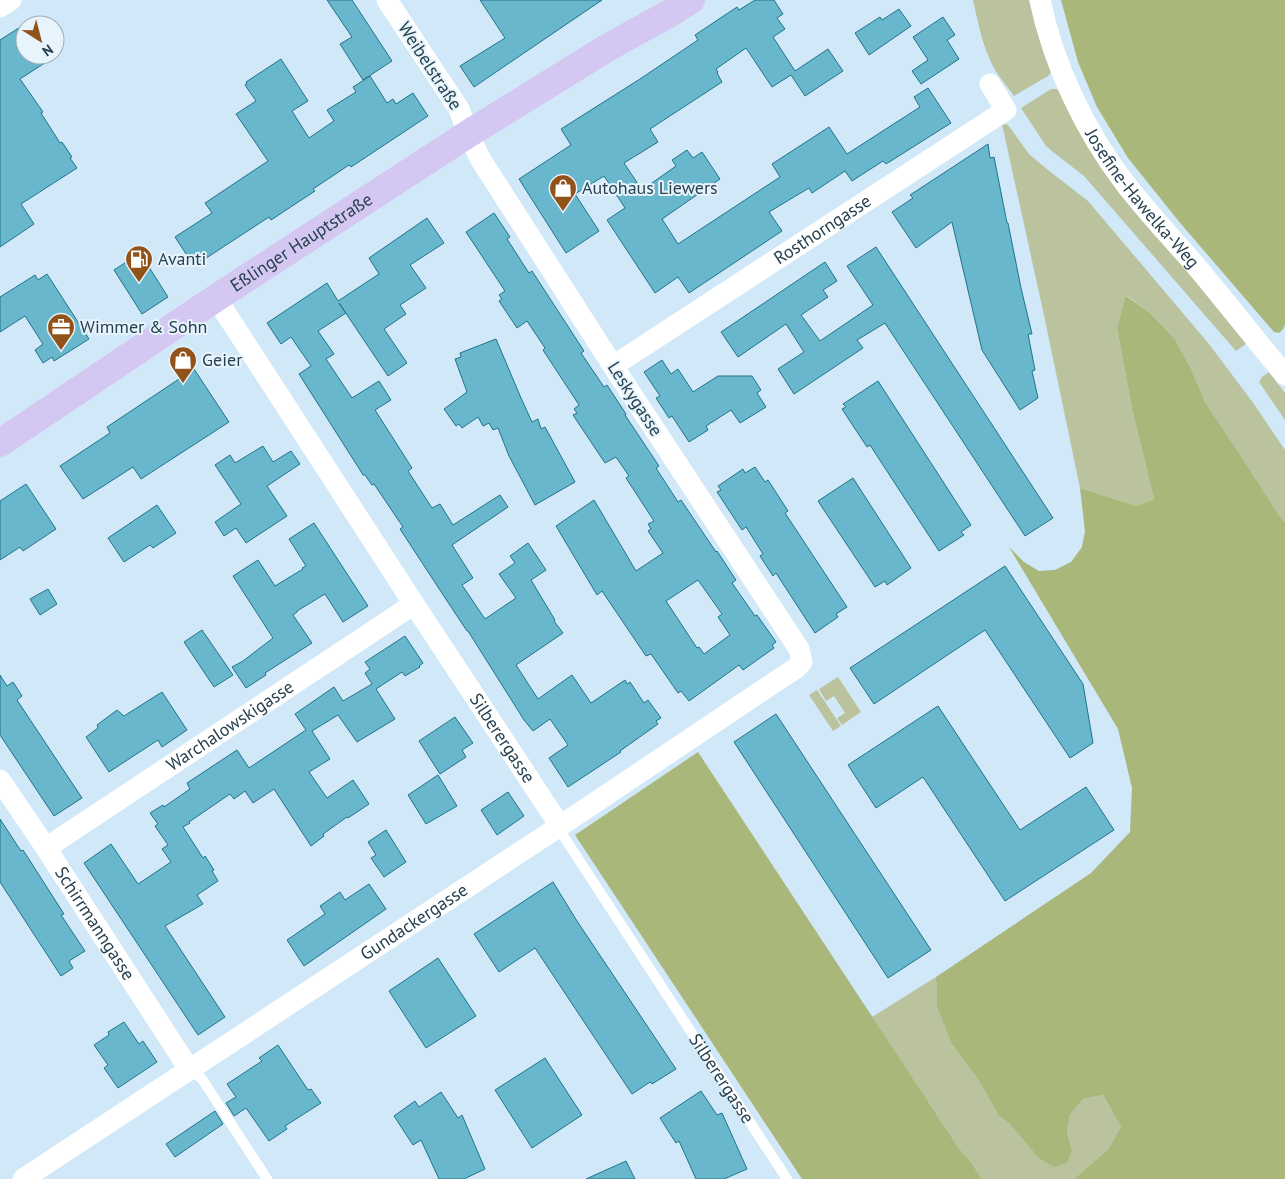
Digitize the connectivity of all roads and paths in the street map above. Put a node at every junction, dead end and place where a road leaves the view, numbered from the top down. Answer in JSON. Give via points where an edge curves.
{"nodes":[{"id":1,"x":11,"y":0,"type":"edge"},
{"id":2,"x":387,"y":0,"type":"edge"},
{"id":3,"x":665,"y":0,"type":"edge"},
{"id":4,"x":691,"y":0,"type":"edge"},
{"id":5,"x":1040,"y":0,"type":"edge"},
{"id":6,"x":0,"y":7,"type":"edge"},
{"id":7,"x":607,"y":48,"type":"junction"},
{"id":8,"x":990,"y":84,"type":"dead end"},
{"id":9,"x":468,"y":134,"type":"junction"},
{"id":10,"x":216,"y":298,"type":"junction"},
{"id":11,"x":613,"y":366,"type":"junction"},
{"id":12,"x":1285,"y":375,"type":"edge"},
{"id":13,"x":0,"y":443,"type":"edge"},
{"id":14,"x":414,"y":604,"type":"junction"},
{"id":15,"x":802,"y":662,"type":"joint"},
{"id":16,"x":0,"y":780,"type":"edge"},
{"id":17,"x":560,"y":826,"type":"junction"},
{"id":18,"x":46,"y":848,"type":"junction"},
{"id":19,"x":189,"y":1069,"type":"junction"},
{"id":20,"x":23,"y":1179,"type":"edge"},
{"id":21,"x":268,"y":1179,"type":"edge"},
{"id":22,"x":787,"y":1179,"type":"edge"}],
"edges":[{"from":1,"to":6,"type":"street"},
{"from":2,"to":9,"type":"street","name":"Weibelstraße","via":[[459,109]]},
{"from":3,"to":7,"type":"main road","name":"Eßlinger Hauptstraße"},
{"from":4,"to":7,"type":"main road","name":"Eßlinger Hauptstraße"},
{"from":5,"to":12,"type":"street","name":"Josefine-Hawelka-Weg","via":[[1062,74],[1103,152],[1124,182]]},
{"from":7,"to":9,"type":"main road","name":"Eßlinger Hauptstraße"},
{"from":8,"to":11,"type":"street","name":"Rosthorngasse","via":[[1006,110]]},
{"from":9,"to":10,"type":"main road","name":"Eßlinger Hauptstraße"},
{"from":9,"to":11,"type":"street","name":"Leskygasse","via":[[481,160]]},
{"from":10,"to":13,"type":"main road","name":"Eßlinger Hauptstraße"},
{"from":10,"to":14,"type":"street","name":"Silberergasse"},
{"from":11,"to":15,"type":"street","name":"Leskygasse","via":[[799,649]]},
{"from":14,"to":17,"type":"street","name":"Silberergasse"},
{"from":14,"to":18,"type":"street","name":"Warchalowskigasse"},
{"from":15,"to":17,"type":"street","name":"Gundackergasse"},
{"from":16,"to":18,"type":"street","name":"Schirrmanngasse"},
{"from":17,"to":19,"type":"street","name":"Gundackergasse"},
{"from":17,"to":22,"type":"lane","name":"Silberergasse","via":[[564,838]]},
{"from":18,"to":19,"type":"street","name":"Schirrmanngasse"},
{"from":19,"to":20,"type":"street","name":"Gundackergasse"},
{"from":19,"to":21,"type":"lane","via":[[202,1079]]}]}
